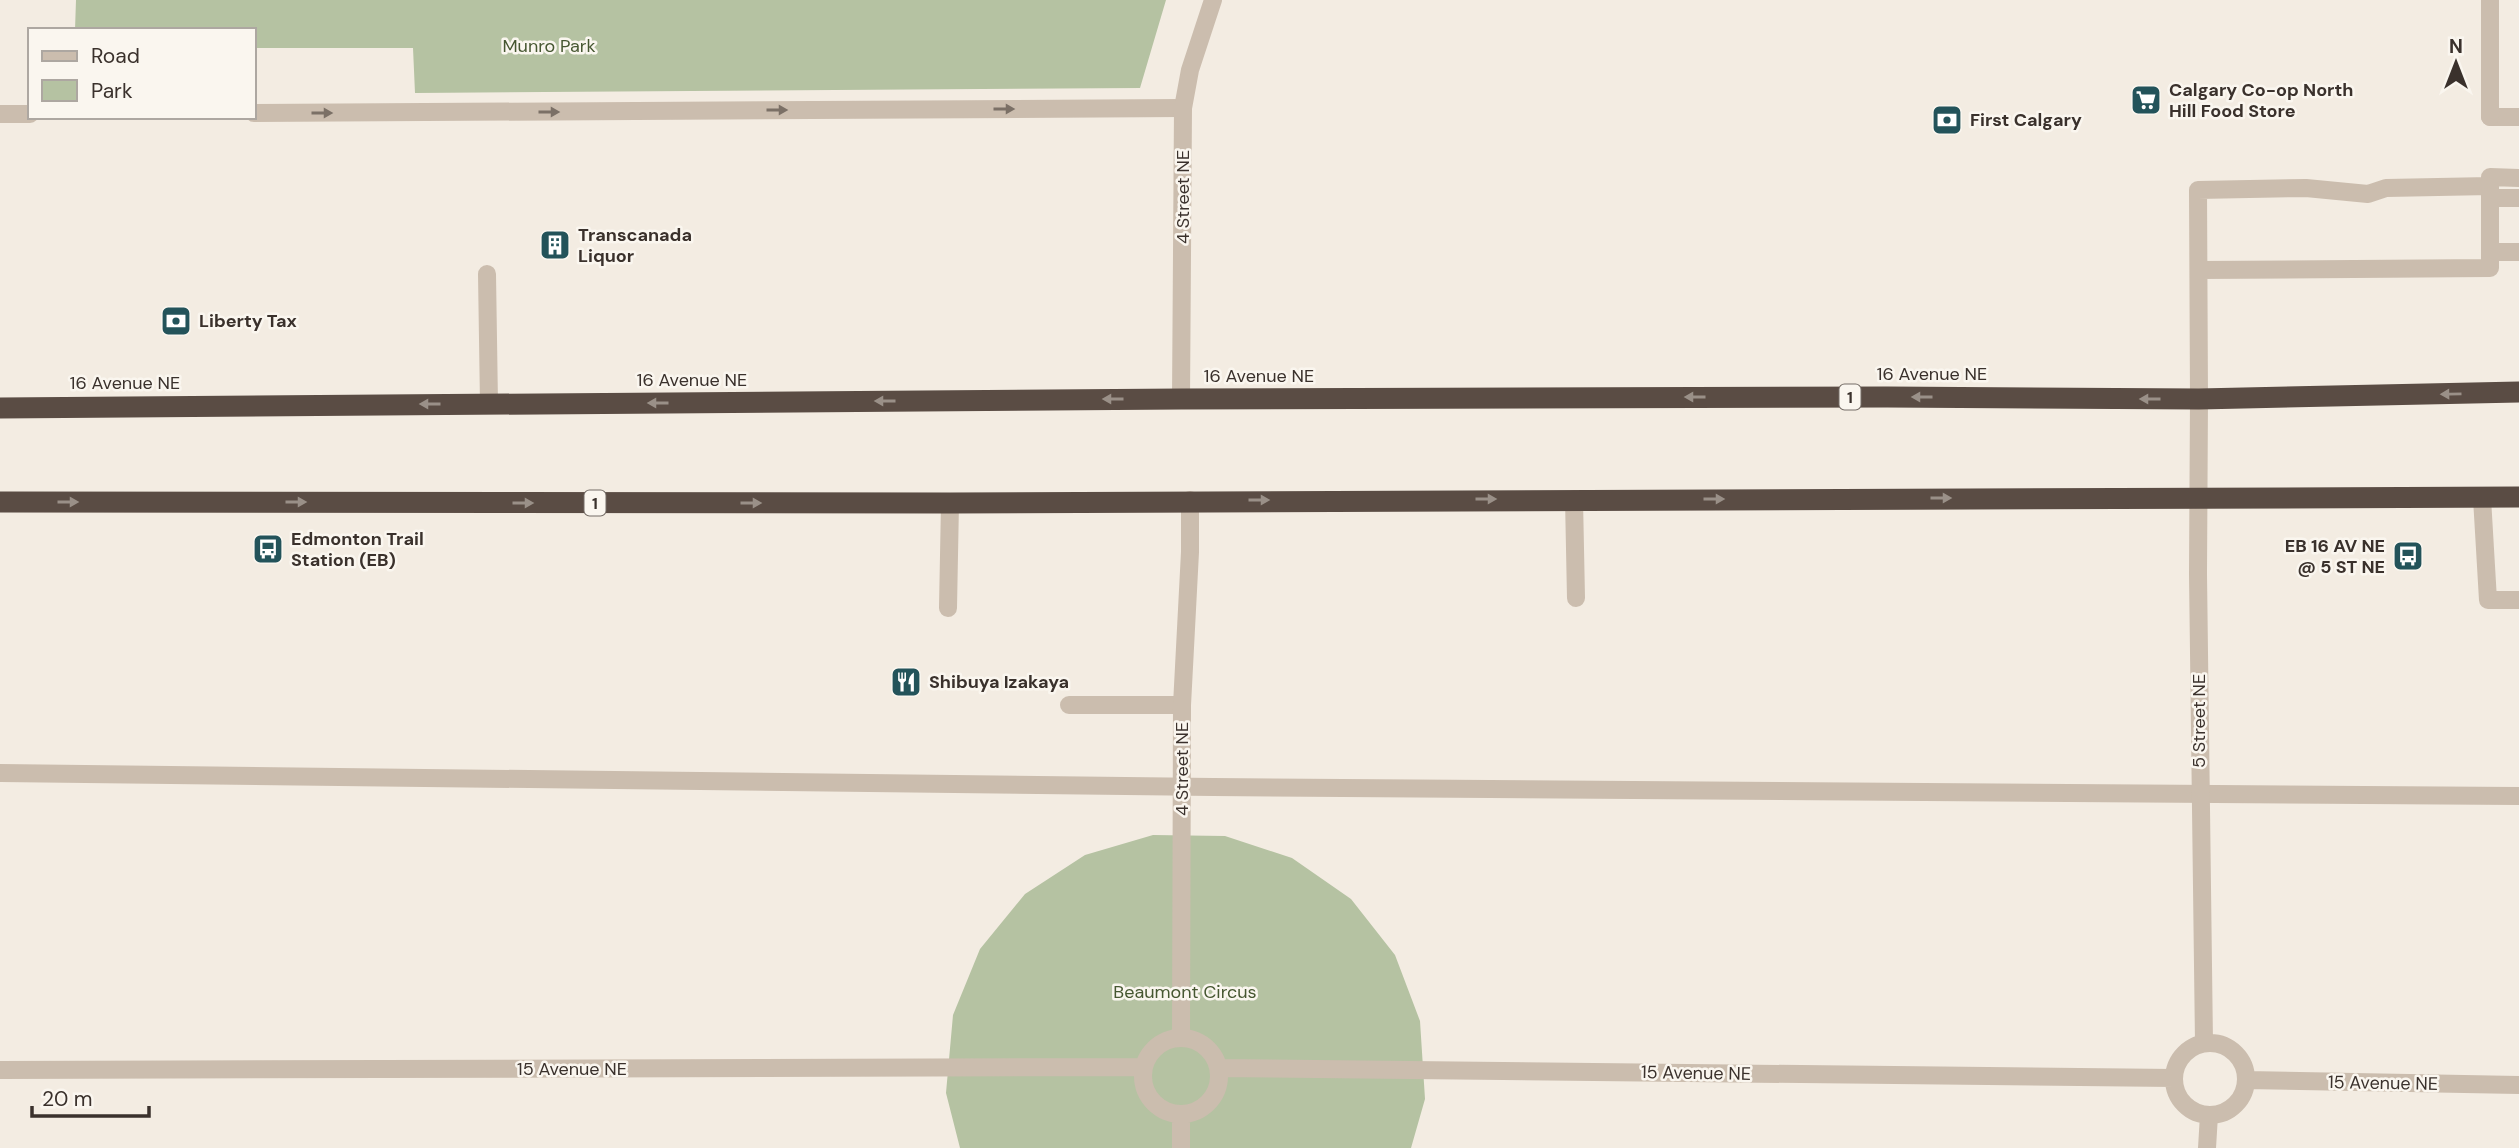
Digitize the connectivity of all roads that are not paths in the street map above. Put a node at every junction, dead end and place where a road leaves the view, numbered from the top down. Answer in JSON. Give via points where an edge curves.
{"nodes":[{"id":1,"x":1213,"y":0,"type":"edge"},
{"id":2,"x":2490,"y":0,"type":"edge"},
{"id":3,"x":1182,"y":108,"type":"junction"},
{"id":4,"x":256,"y":113,"type":"edge"},
{"id":5,"x":0,"y":114,"type":"edge"},
{"id":6,"x":28,"y":114,"type":"edge"},
{"id":7,"x":2519,"y":117,"type":"edge"},
{"id":8,"x":2519,"y":178,"type":"edge"},
{"id":9,"x":2490,"y":187,"type":"junction"},
{"id":10,"x":2519,"y":198,"type":"edge"},
{"id":11,"x":2490,"y":252,"type":"junction"},
{"id":12,"x":2519,"y":252,"type":"edge"},
{"id":13,"x":2199,"y":270,"type":"junction"},
{"id":14,"x":487,"y":274,"type":"dead end"},
{"id":15,"x":2519,"y":392,"type":"edge"},
{"id":16,"x":1181,"y":399,"type":"junction"},
{"id":17,"x":2199,"y":399,"type":"junction"},
{"id":18,"x":489,"y":404,"type":"junction"},
{"id":19,"x":0,"y":408,"type":"edge"},
{"id":20,"x":2519,"y":497,"type":"edge"},
{"id":21,"x":2198,"y":498,"type":"junction"},
{"id":22,"x":2482,"y":498,"type":"junction"},
{"id":23,"x":1574,"y":499,"type":"junction"},
{"id":24,"x":1190,"y":500,"type":"junction"},
{"id":25,"x":0,"y":502,"type":"edge"},
{"id":26,"x":950,"y":503,"type":"junction"},
{"id":27,"x":1576,"y":598,"type":"dead end"},
{"id":28,"x":2519,"y":600,"type":"edge"},
{"id":29,"x":948,"y":608,"type":"dead end"},
{"id":30,"x":1069,"y":705,"type":"dead end"},
{"id":31,"x":1182,"y":705,"type":"junction"},
{"id":32,"x":0,"y":773,"type":"edge"},
{"id":33,"x":1182,"y":787,"type":"junction"},
{"id":34,"x":2200,"y":795,"type":"junction"},
{"id":35,"x":2519,"y":796,"type":"edge"},
{"id":36,"x":1181,"y":1038,"type":"junction"},
{"id":37,"x":2204,"y":1044,"type":"junction"},
{"id":38,"x":1143,"y":1067,"type":"junction"},
{"id":39,"x":1218,"y":1068,"type":"junction"},
{"id":40,"x":0,"y":1070,"type":"edge"},
{"id":41,"x":2174,"y":1078,"type":"junction"},
{"id":42,"x":2246,"y":1080,"type":"junction"},
{"id":43,"x":2519,"y":1085,"type":"edge"},
{"id":44,"x":1181,"y":1114,"type":"junction"},
{"id":45,"x":2208,"y":1115,"type":"junction"},
{"id":46,"x":1181,"y":1148,"type":"edge"},
{"id":47,"x":2207,"y":1148,"type":"edge"}],
"edges":[{"from":1,"to":3,"type":"street","name":"4 Street NE"},
{"from":2,"to":7,"type":"street","via":[[2490,117]]},
{"from":4,"to":3,"type":"street","one_way":true},
{"from":3,"to":16,"type":"street","name":"4 Street NE"},
{"from":5,"to":6,"type":"street"},
{"from":8,"to":9,"type":"street"},
{"from":9,"to":10,"type":"street"},
{"from":9,"to":11,"type":"street"},
{"from":9,"to":13,"type":"street","name":"5 Street NE","via":[[2386,188],[2368,194],[2306,188],[2198,190]]},
{"from":11,"to":12,"type":"street"},
{"from":11,"to":13,"type":"street","via":[[2490,268]]},
{"from":13,"to":17,"type":"street","name":"5 Street NE"},
{"from":14,"to":18,"type":"street"},
{"from":15,"to":17,"type":"highway","name":"16 Avenue NE","number":"1","one_way":true},
{"from":17,"to":16,"type":"highway","name":"16 Avenue NE","number":"1","one_way":true},
{"from":16,"to":18,"type":"highway","name":"16 Avenue NE","number":"1","one_way":true},
{"from":17,"to":21,"type":"street","name":"5 Street NE"},
{"from":18,"to":19,"type":"highway","name":"16 Avenue NE","number":"1","one_way":true},
{"from":20,"to":22,"type":"highway","number":"1"},
{"from":21,"to":22,"type":"highway","number":"1"},
{"from":23,"to":21,"type":"highway","number":"1","one_way":true},
{"from":21,"to":34,"type":"street","name":"5 Street NE"},
{"from":22,"to":28,"type":"street","via":[[2488,600]]},
{"from":24,"to":23,"type":"highway","number":"1","one_way":true},
{"from":23,"to":27,"type":"street"},
{"from":24,"to":26,"type":"highway","number":"1"},
{"from":24,"to":31,"type":"street","name":"4 Street NE"},
{"from":25,"to":26,"type":"highway","number":"1","one_way":true},
{"from":26,"to":29,"type":"street"},
{"from":30,"to":31,"type":"street"},
{"from":31,"to":33,"type":"street","name":"4 Street NE"},
{"from":32,"to":33,"type":"street"},
{"from":33,"to":34,"type":"street"},
{"from":33,"to":36,"type":"street","name":"4 Street NE"},
{"from":34,"to":35,"type":"street"},
{"from":34,"to":37,"type":"street","name":"5 Street NE"},
{"from":36,"to":38,"type":"street","via":[[1157,1046]]},
{"from":36,"to":39,"type":"street","via":[[1205,1046]]},
{"from":37,"to":41,"type":"street","via":[[2183,1056]]},
{"from":37,"to":42,"type":"street","via":[[2234,1052]]},
{"from":38,"to":40,"type":"street","name":"15 Avenue NE"},
{"from":38,"to":44,"type":"street","via":[[1143,1084],[1151,1100],[1164,1110]]},
{"from":39,"to":41,"type":"street","name":"15 Avenue NE"},
{"from":39,"to":44,"type":"street","via":[[1218,1085],[1211,1100]]},
{"from":41,"to":45,"type":"street","via":[[2188,1108]]},
{"from":42,"to":43,"type":"street","name":"15 Avenue NE"},
{"from":42,"to":45,"type":"street","via":[[2244,1091],[2230,1109]]},
{"from":44,"to":46,"type":"street"},
{"from":45,"to":47,"type":"street"}]}
